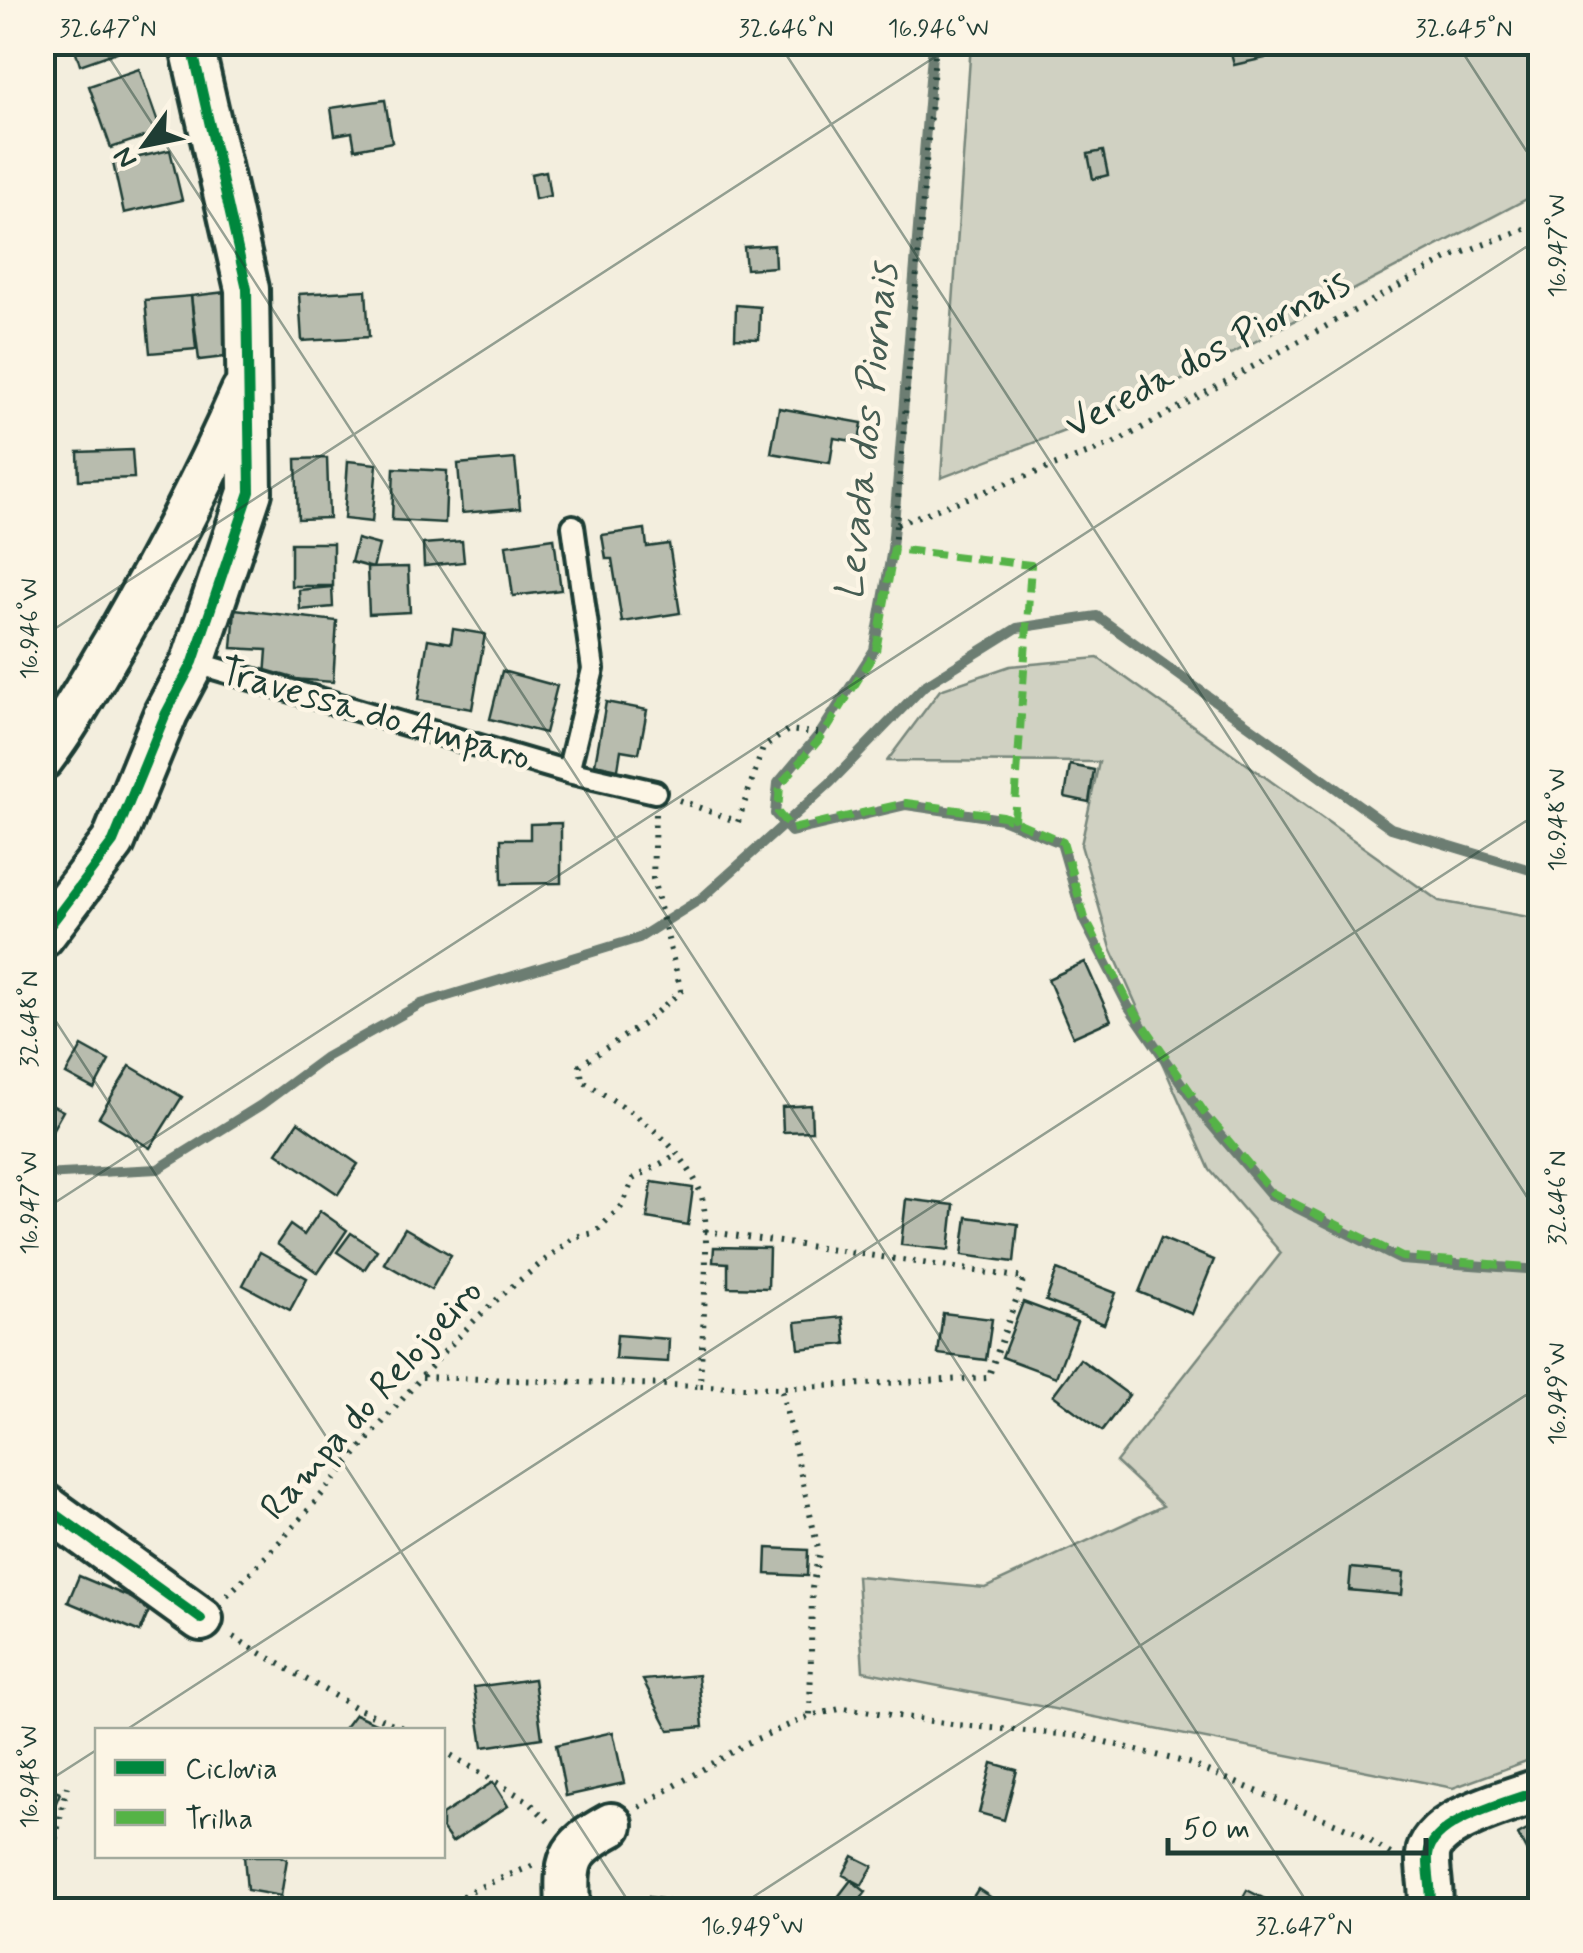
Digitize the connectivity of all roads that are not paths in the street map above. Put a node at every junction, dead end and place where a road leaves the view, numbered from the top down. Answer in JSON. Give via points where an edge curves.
{"nodes":[{"id":1,"x":192,"y":42,"type":"edge"},
{"id":2,"x":249,"y":378,"type":"junction"},
{"id":3,"x":573,"y":526,"type":"dead end"},
{"id":4,"x":194,"y":662,"type":"junction"},
{"id":5,"x":42,"y":758,"type":"edge"},
{"id":6,"x":568,"y":772,"type":"junction"},
{"id":7,"x":655,"y":792,"type":"road end"},
{"id":8,"x":42,"y":936,"type":"edge"},
{"id":9,"x":42,"y":1504,"type":"edge"},
{"id":10,"x":201,"y":1619,"type":"road end"},
{"id":11,"x":1540,"y":1790,"type":"edge"},
{"id":12,"x":611,"y":1825,"type":"road end"},
{"id":13,"x":1430,"y":1895,"type":"edge"},
{"id":14,"x":568,"y":1910,"type":"edge"}],
"edges":[{"from":1,"to":2,"type":"street","name":"Travessa do Amparo","via":[[247,290]]},
{"from":2,"to":4,"type":"street","name":"Travessa do Amparo","via":[[250,492]]},
{"from":2,"to":5,"type":"street","via":[[147,587]]},
{"from":3,"to":6,"type":"lane","via":[[593,668]]},
{"from":4,"to":6,"type":"lane","name":"Travessa do Amparo"},
{"from":4,"to":8,"type":"street","via":[[166,712],[113,842]]},
{"from":6,"to":7,"type":"lane","name":"Travessa do Amparo"},
{"from":9,"to":10,"type":"street"},
{"from":11,"to":13,"type":"street","via":[[1449,1825],[1434,1839],[1428,1852]]},
{"from":12,"to":14,"type":"street","via":[[576,1848],[566,1866]]}]}
